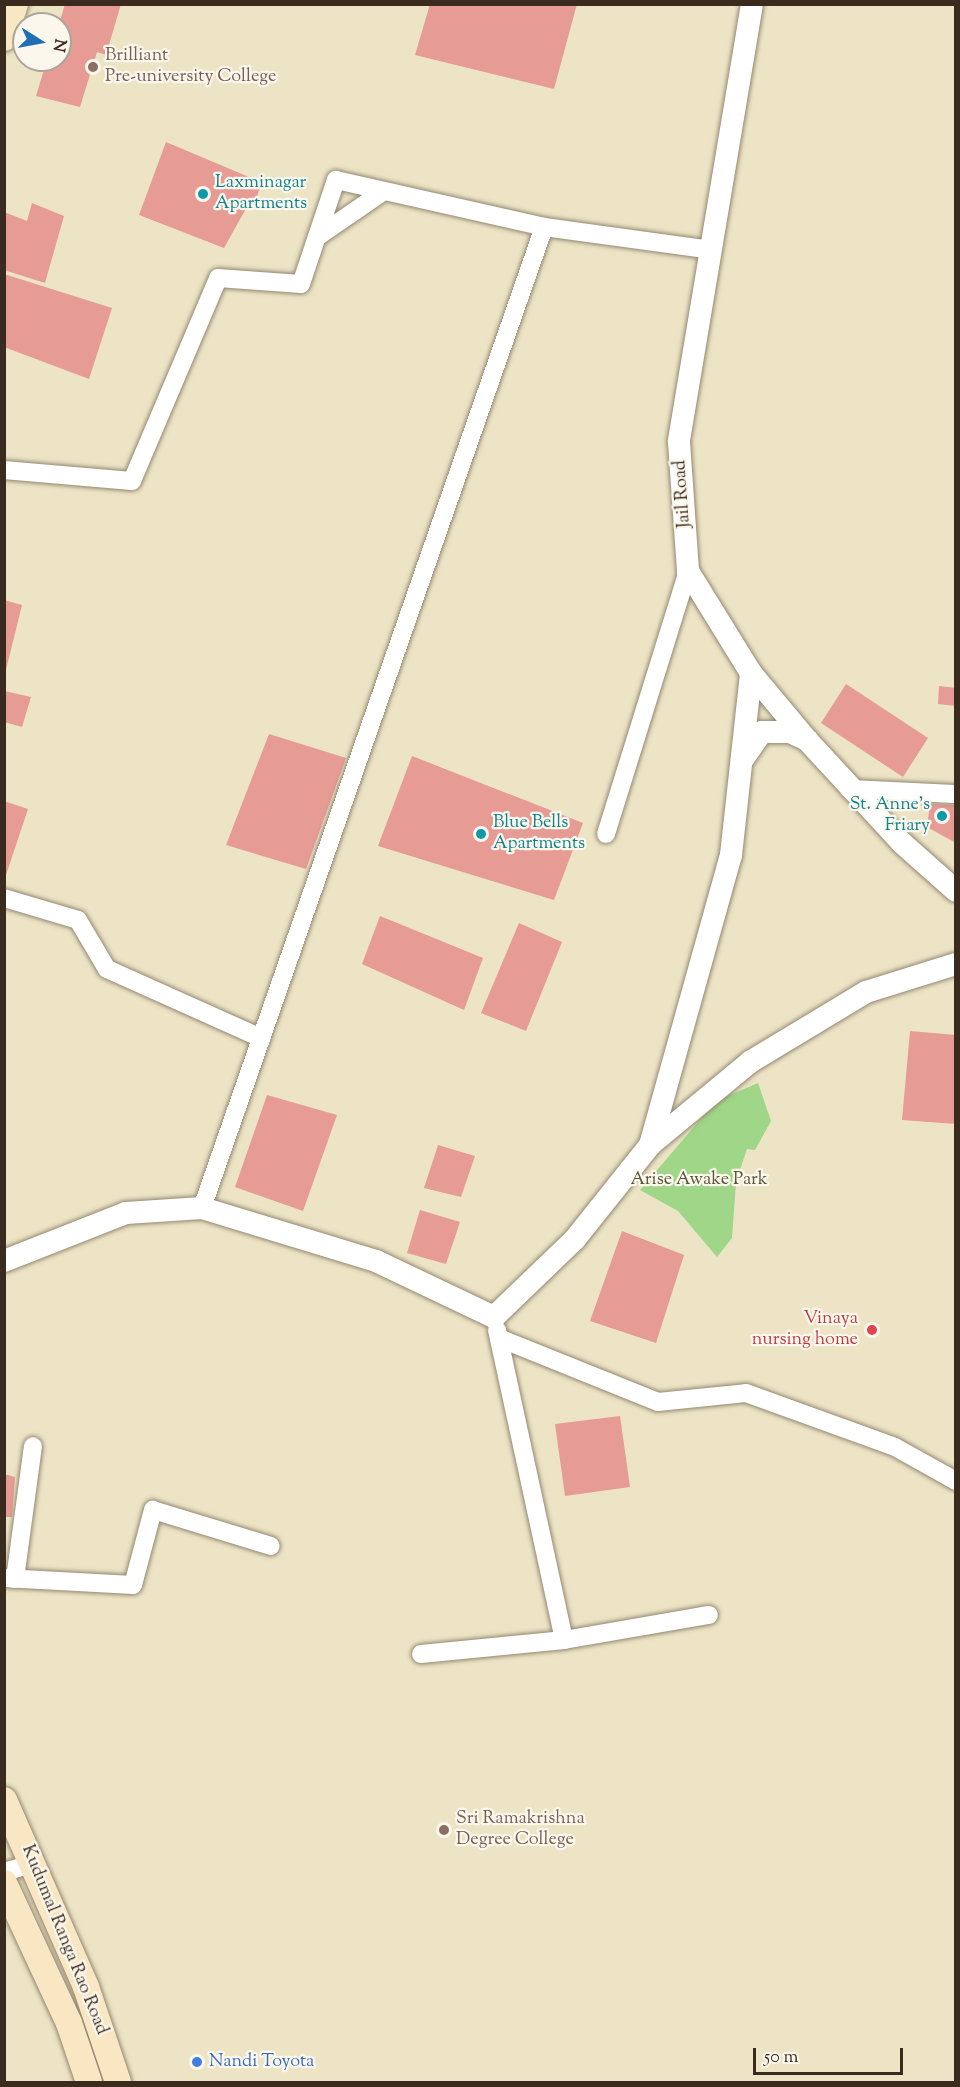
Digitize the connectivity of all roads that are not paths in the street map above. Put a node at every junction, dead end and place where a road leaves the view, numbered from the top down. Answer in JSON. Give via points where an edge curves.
{"nodes":[{"id":1,"x":15,"y":4,"type":"edge"},
{"id":2,"x":752,"y":4,"type":"edge"},
{"id":3,"x":4,"y":38,"type":"edge"},
{"id":4,"x":384,"y":191,"type":"junction"},
{"id":5,"x":544,"y":227,"type":"junction"},
{"id":6,"x":317,"y":237,"type":"junction"},
{"id":7,"x":711,"y":250,"type":"junction"},
{"id":8,"x":4,"y":470,"type":"edge"},
{"id":9,"x":688,"y":571,"type":"junction"},
{"id":10,"x":751,"y":673,"type":"junction"},
{"id":11,"x":807,"y":740,"type":"junction"},
{"id":12,"x":741,"y":763,"type":"junction"},
{"id":13,"x":849,"y":789,"type":"junction"},
{"id":14,"x":956,"y":794,"type":"edge"},
{"id":15,"x":606,"y":834,"type":"dead end"},
{"id":16,"x":956,"y":891,"type":"edge"},
{"id":17,"x":4,"y":898,"type":"edge"},
{"id":18,"x":956,"y":964,"type":"edge"},
{"id":19,"x":261,"y":1038,"type":"junction"},
{"id":20,"x":650,"y":1145,"type":"junction"},
{"id":21,"x":202,"y":1208,"type":"junction"},
{"id":22,"x":4,"y":1261,"type":"edge"},
{"id":23,"x":496,"y":1327,"type":"junction"},
{"id":24,"x":33,"y":1446,"type":"dead end"},
{"id":25,"x":956,"y":1481,"type":"edge"},
{"id":26,"x":271,"y":1546,"type":"dead end"},
{"id":27,"x":10,"y":1578,"type":"edge"},
{"id":28,"x":709,"y":1615,"type":"dead end"},
{"id":29,"x":564,"y":1640,"type":"junction"},
{"id":30,"x":421,"y":1654,"type":"dead end"},
{"id":31,"x":4,"y":1800,"type":"edge"},
{"id":32,"x":35,"y":1863,"type":"junction"},
{"id":33,"x":4,"y":1872,"type":"edge"},
{"id":34,"x":4,"y":1883,"type":"edge"},
{"id":35,"x":89,"y":2082,"type":"edge"},
{"id":36,"x":118,"y":2082,"type":"edge"}],
"edges":[{"from":1,"to":3,"type":"main road"},
{"from":2,"to":7,"type":"street","name":"Jail Road"},
{"from":4,"to":5,"type":"street"},
{"from":4,"to":6,"type":"street"},
{"from":4,"to":6,"type":"street","via":[[336,180]]},
{"from":5,"to":7,"type":"street"},
{"from":5,"to":19,"type":"street"},
{"from":6,"to":8,"type":"street","via":[[301,284],[218,279],[132,481]]},
{"from":7,"to":9,"type":"street","name":"Jail Road","via":[[679,442]]},
{"from":9,"to":10,"type":"street","name":"Jail Road"},
{"from":9,"to":15,"type":"street"},
{"from":10,"to":11,"type":"street","name":"Jail Road"},
{"from":10,"to":12,"type":"street"},
{"from":11,"to":12,"type":"street","via":[[790,732],[762,732]]},
{"from":11,"to":13,"type":"street","name":"Jail Road"},
{"from":12,"to":20,"type":"street","via":[[731,855]]},
{"from":13,"to":14,"type":"street"},
{"from":13,"to":16,"type":"street","name":"Jail Road"},
{"from":17,"to":19,"type":"street","via":[[78,920],[107,969]]},
{"from":18,"to":20,"type":"street","via":[[867,992],[750,1062]]},
{"from":19,"to":21,"type":"street"},
{"from":20,"to":23,"type":"street","via":[[575,1239]]},
{"from":21,"to":22,"type":"street","via":[[126,1213]]},
{"from":21,"to":23,"type":"street","via":[[375,1261]]},
{"from":23,"to":25,"type":"street","via":[[658,1402],[746,1393],[895,1447]]},
{"from":23,"to":29,"type":"street"},
{"from":24,"to":27,"type":"street"},
{"from":26,"to":27,"type":"street","via":[[153,1510],[133,1585]]},
{"from":28,"to":29,"type":"street"},
{"from":29,"to":30,"type":"street"},
{"from":31,"to":32,"type":"main road","name":"Kudumal Ranga Rao Road"},
{"from":32,"to":33,"type":"street"},
{"from":32,"to":36,"type":"main road","name":"Kudumal Ranga Rao Road","via":[[86,1987]]},
{"from":34,"to":35,"type":"main road","via":[[69,2023]]}]}
